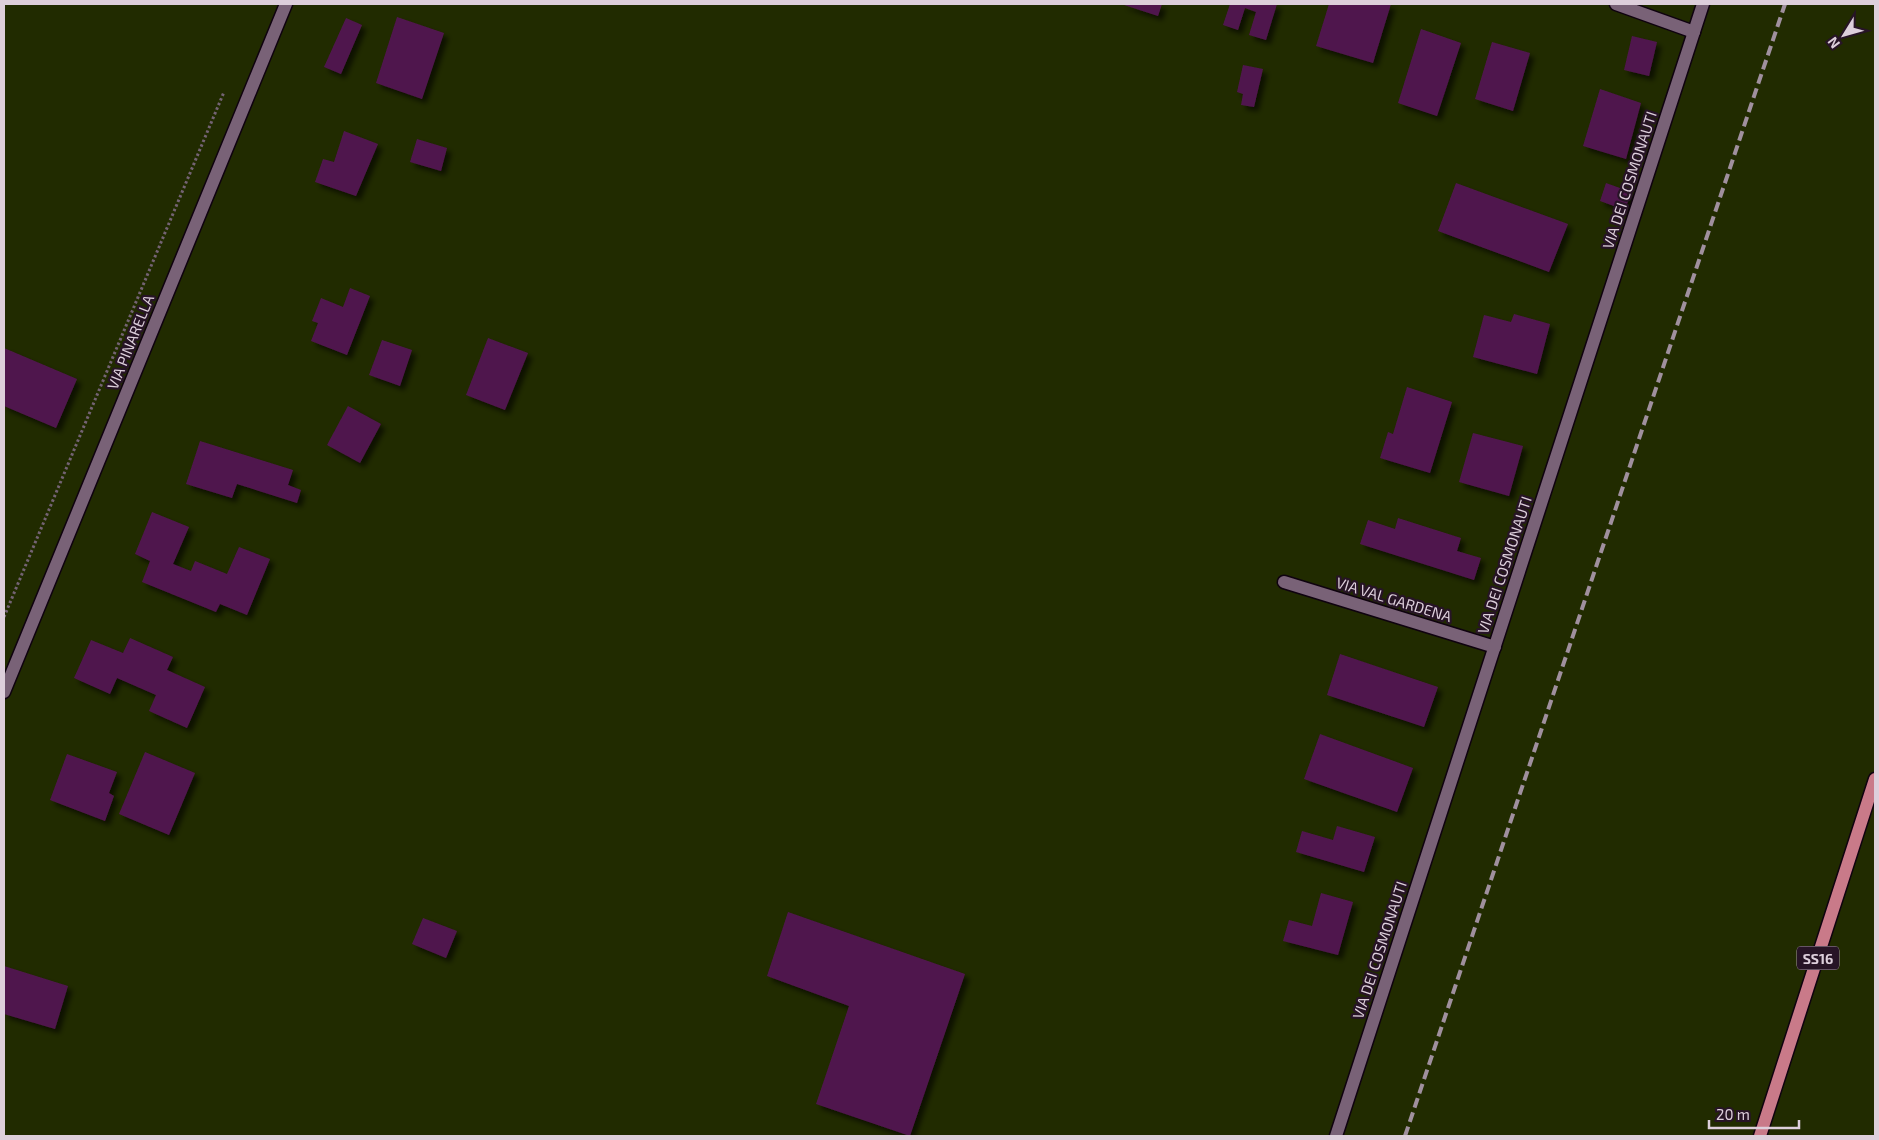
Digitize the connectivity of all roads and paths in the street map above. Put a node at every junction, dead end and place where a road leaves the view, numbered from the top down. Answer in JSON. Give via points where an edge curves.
{"nodes":[{"id":1,"x":286,"y":4,"type":"edge"},
{"id":2,"x":1616,"y":4,"type":"edge"},
{"id":3,"x":1704,"y":4,"type":"edge"},
{"id":4,"x":1694,"y":32,"type":"junction"},
{"id":5,"x":226,"y":86,"type":"dead end"},
{"id":6,"x":1284,"y":582,"type":"dead end"},
{"id":7,"x":4,"y":617,"type":"edge"},
{"id":8,"x":1495,"y":647,"type":"junction"},
{"id":9,"x":4,"y":692,"type":"edge"},
{"id":10,"x":1875,"y":779,"type":"edge"},
{"id":11,"x":1336,"y":1136,"type":"edge"},
{"id":12,"x":1760,"y":1136,"type":"edge"}],
"edges":[{"from":1,"to":9,"type":"street","name":"VIA PINARELLA"},
{"from":2,"to":4,"type":"street"},
{"from":3,"to":4,"type":"street","name":"VIA DEI COSMONAUTI"},
{"from":4,"to":8,"type":"street","name":"VIA DEI COSMONAUTI"},
{"from":5,"to":7,"type":"path"},
{"from":6,"to":8,"type":"street","name":"VIA VAL GARDENA"},
{"from":8,"to":11,"type":"street","name":"VIA DEI COSMONAUTI"},
{"from":10,"to":12,"type":"main road","number":"SS16"}]}
